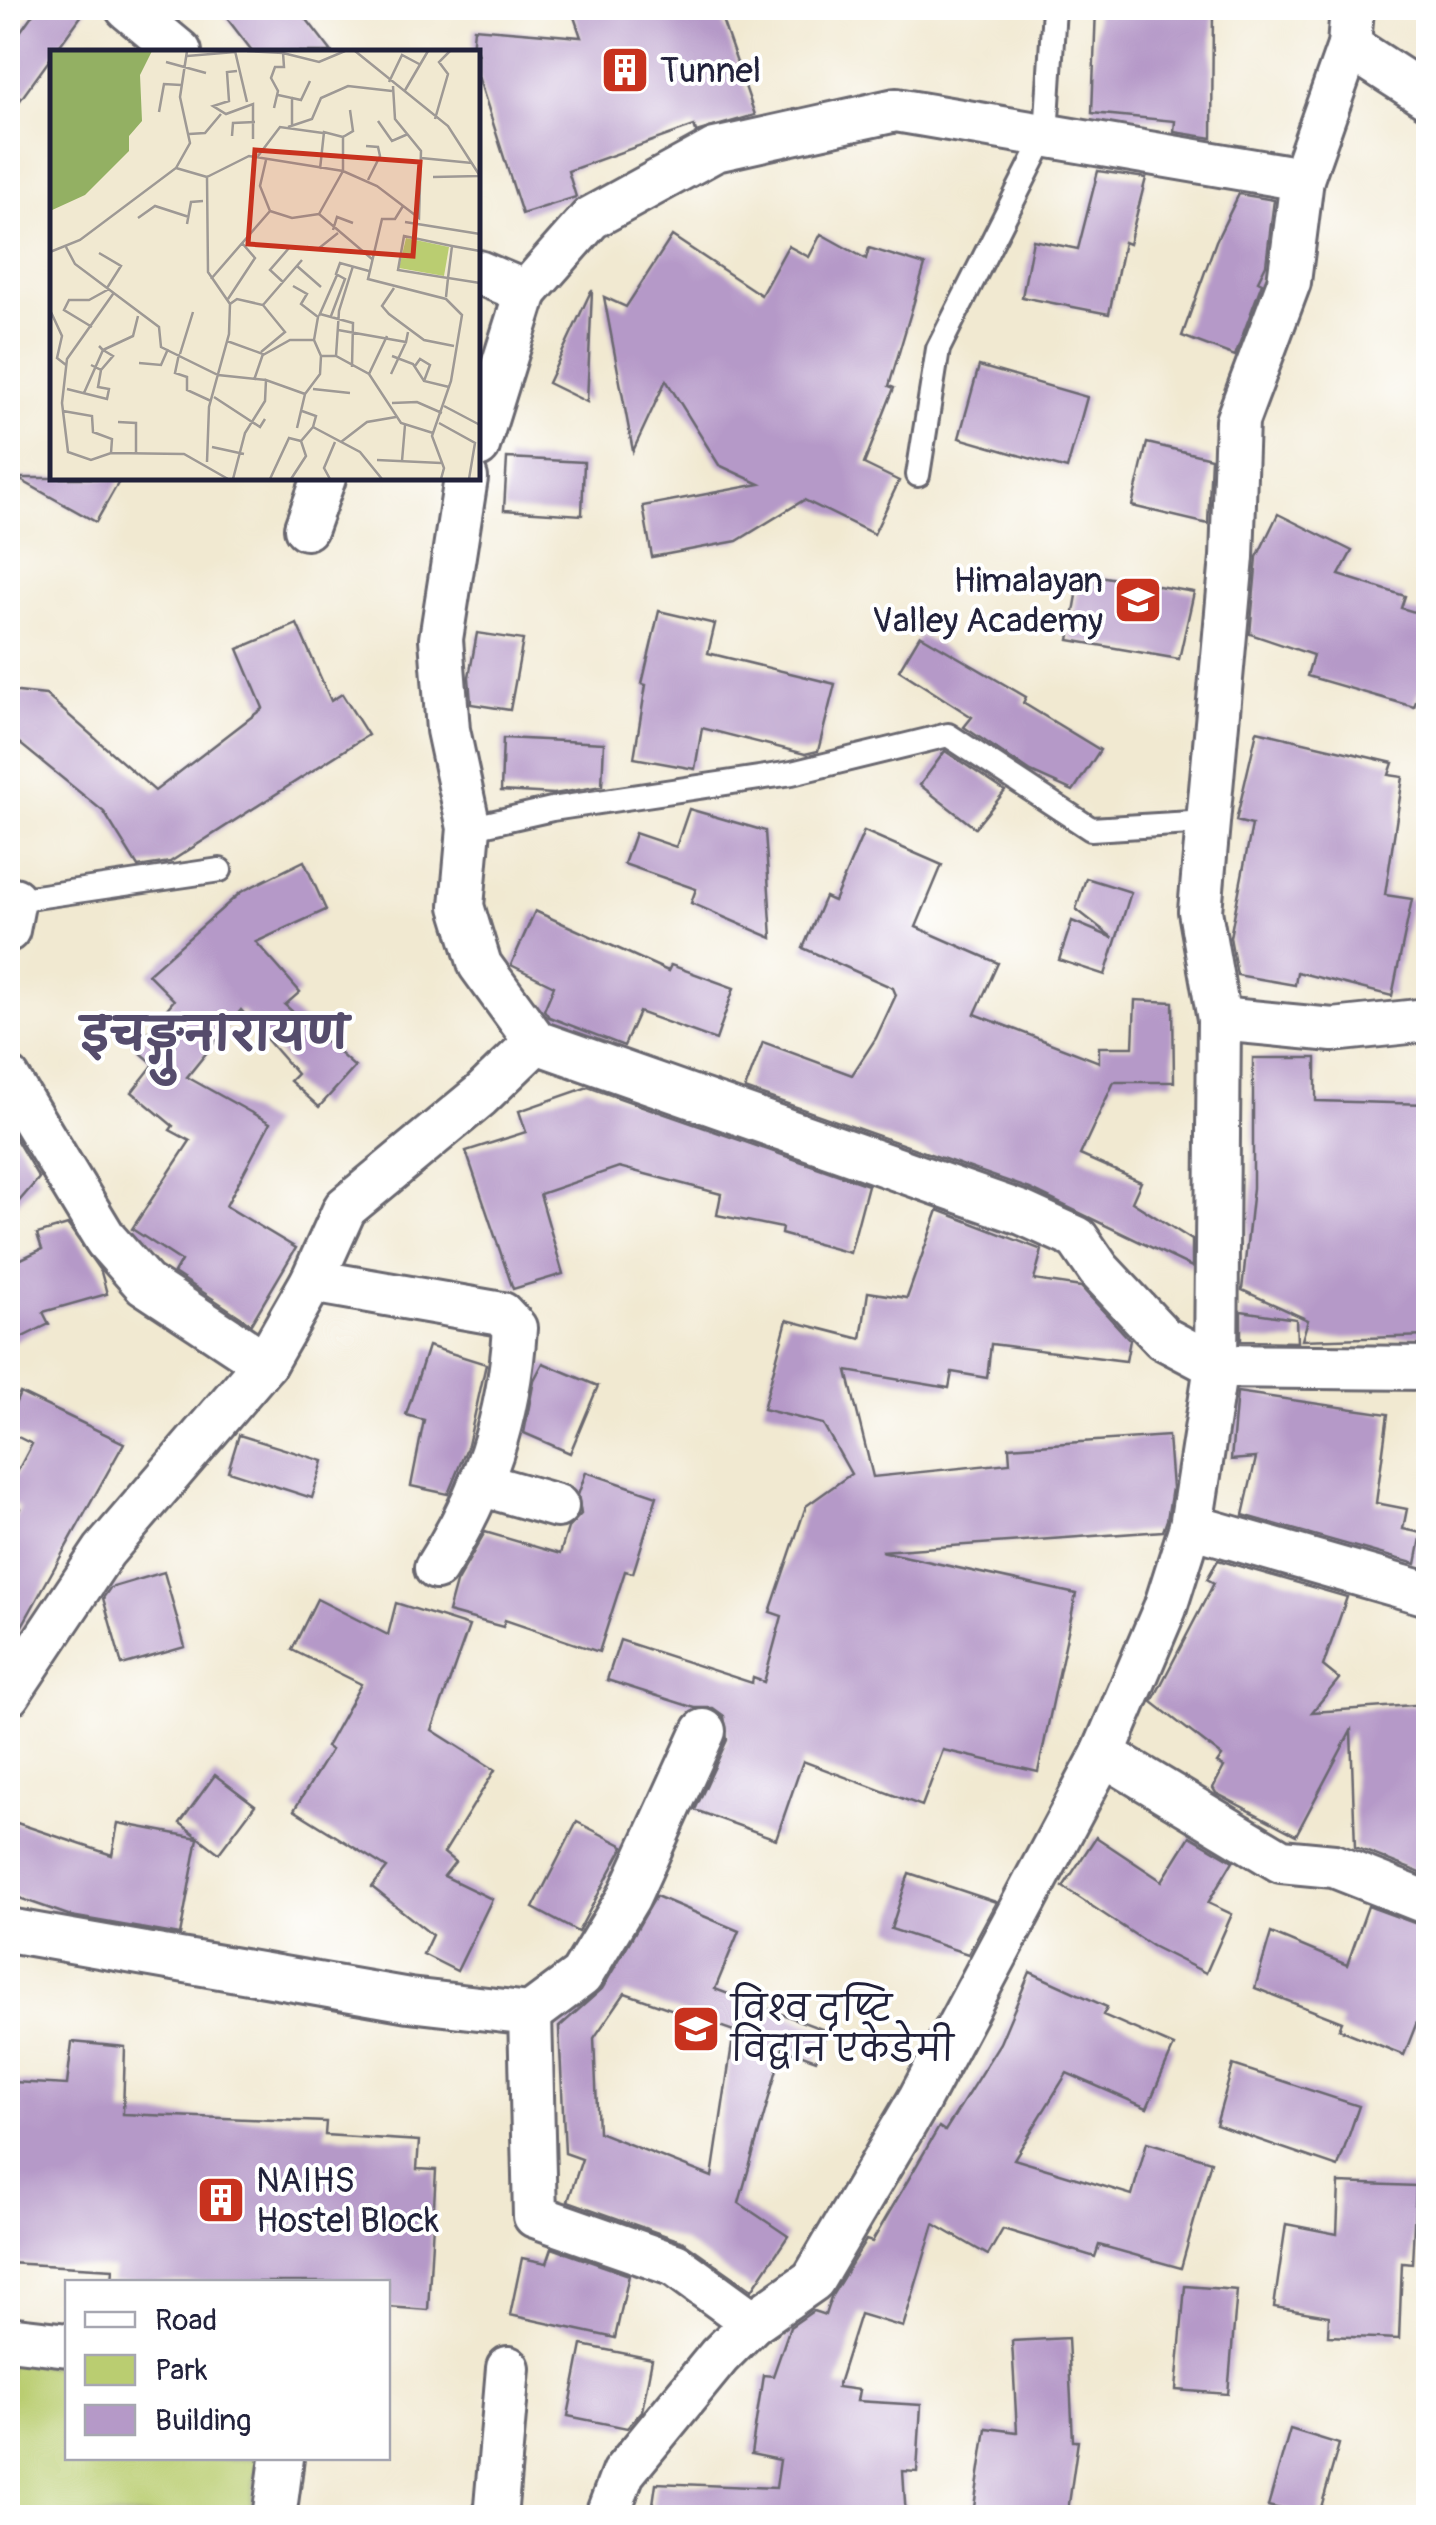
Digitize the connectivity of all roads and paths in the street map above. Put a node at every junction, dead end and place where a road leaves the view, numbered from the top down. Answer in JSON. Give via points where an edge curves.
{"nodes":[{"id":1,"x":126,"y":8,"type":"edge"},
{"id":2,"x":1054,"y":8,"type":"edge"},
{"id":3,"x":1350,"y":27,"type":"edge"},
{"id":4,"x":178,"y":50,"type":"edge"},
{"id":5,"x":1428,"y":96,"type":"edge"},
{"id":6,"x":1046,"y":136,"type":"junction"},
{"id":7,"x":1302,"y":179,"type":"junction"},
{"id":8,"x":480,"y":273,"type":"edge"},
{"id":9,"x":526,"y":292,"type":"junction"},
{"id":10,"x":480,"y":440,"type":"edge"},
{"id":11,"x":918,"y":475,"type":"dead end"},
{"id":12,"x":323,"y":480,"type":"edge"},
{"id":13,"x":466,"y":480,"type":"edge"},
{"id":14,"x":306,"y":528,"type":"dead end"},
{"id":15,"x":1208,"y":822,"type":"junction"},
{"id":16,"x":469,"y":828,"type":"junction"},
{"id":17,"x":220,"y":870,"type":"dead end"},
{"id":18,"x":10,"y":910,"type":"edge"},
{"id":19,"x":1218,"y":1019,"type":"junction"},
{"id":20,"x":1428,"y":1020,"type":"edge"},
{"id":21,"x":536,"y":1042,"type":"junction"},
{"id":22,"x":8,"y":1078,"type":"edge"},
{"id":23,"x":312,"y":1281,"type":"junction"},
{"id":24,"x":265,"y":1363,"type":"junction"},
{"id":25,"x":1216,"y":1366,"type":"junction"},
{"id":26,"x":1428,"y":1368,"type":"edge"},
{"id":27,"x":480,"y":1484,"type":"junction"},
{"id":28,"x":557,"y":1506,"type":"dead end"},
{"id":29,"x":1191,"y":1526,"type":"junction"},
{"id":30,"x":436,"y":1568,"type":"dead end"},
{"id":31,"x":1428,"y":1594,"type":"edge"},
{"id":32,"x":8,"y":1695,"type":"edge"},
{"id":33,"x":704,"y":1731,"type":"dead end"},
{"id":34,"x":1102,"y":1754,"type":"junction"},
{"id":35,"x":1428,"y":1903,"type":"edge"},
{"id":36,"x":8,"y":1930,"type":"edge"},
{"id":37,"x":530,"y":2014,"type":"junction"},
{"id":38,"x":753,"y":2322,"type":"junction"},
{"id":39,"x":8,"y":2338,"type":"edge"},
{"id":40,"x":65,"y":2346,"type":"edge"},
{"id":41,"x":508,"y":2368,"type":"dead end"},
{"id":42,"x":282,"y":2460,"type":"edge"},
{"id":43,"x":274,"y":2518,"type":"edge"},
{"id":44,"x":495,"y":2518,"type":"edge"},
{"id":45,"x":606,"y":2518,"type":"edge"}],
"edges":[{"from":1,"to":4,"type":"street"},
{"from":2,"to":6,"type":"lane"},
{"from":3,"to":5,"type":"street"},
{"from":3,"to":7,"type":"street"},
{"from":6,"to":7,"type":"street"},
{"from":6,"to":9,"type":"street","via":[[896,110],[716,150],[592,218]]},
{"from":6,"to":11,"type":"lane","via":[[938,348]]},
{"from":7,"to":15,"type":"street","via":[[1289,282],[1238,421]]},
{"from":8,"to":9,"type":"street"},
{"from":9,"to":10,"type":"street"},
{"from":12,"to":14,"type":"street"},
{"from":13,"to":16,"type":"street","via":[[441,639],[448,730]]},
{"from":15,"to":16,"type":"lane","via":[[1091,829],[948,735],[792,773]]},
{"from":15,"to":19,"type":"street","via":[[1200,912]]},
{"from":16,"to":21,"type":"street","via":[[462,906],[480,965]]},
{"from":17,"to":18,"type":"lane"},
{"from":19,"to":20,"type":"street","via":[[1333,1030]]},
{"from":19,"to":25,"type":"street"},
{"from":21,"to":23,"type":"street","via":[[346,1208]]},
{"from":21,"to":25,"type":"street","via":[[1077,1238],[1164,1338]]},
{"from":22,"to":24,"type":"street","via":[[106,1240],[145,1284]]},
{"from":23,"to":24,"type":"street"},
{"from":23,"to":27,"type":"street","via":[[512,1321],[511,1392]]},
{"from":24,"to":32,"type":"street","via":[[104,1551]]},
{"from":25,"to":26,"type":"street"},
{"from":25,"to":29,"type":"street"},
{"from":27,"to":28,"type":"street"},
{"from":27,"to":30,"type":"street","via":[[471,1513]]},
{"from":29,"to":31,"type":"street"},
{"from":29,"to":34,"type":"street","via":[[1166,1608]]},
{"from":33,"to":37,"type":"street","via":[[628,1898],[581,1976]]},
{"from":34,"to":35,"type":"street","via":[[1281,1861],[1334,1866]]},
{"from":34,"to":38,"type":"street","via":[[919,2100],[813,2280]]},
{"from":36,"to":37,"type":"street","via":[[409,2000]]},
{"from":37,"to":38,"type":"street","via":[[535,2216],[675,2264]]},
{"from":38,"to":45,"type":"street","via":[[623,2473]]},
{"from":39,"to":40,"type":"street"},
{"from":41,"to":44,"type":"street"},
{"from":42,"to":43,"type":"street"}]}
